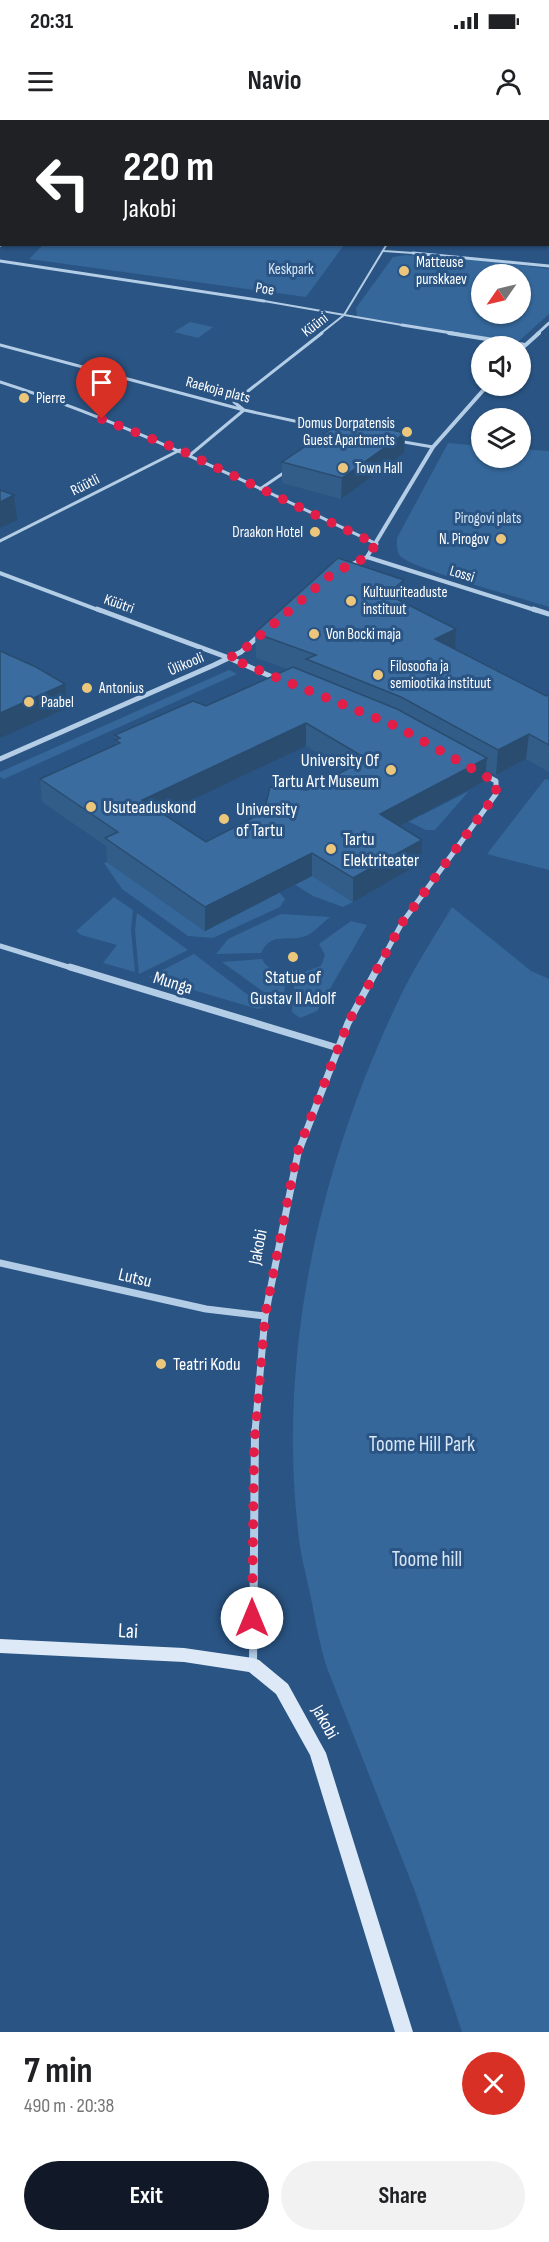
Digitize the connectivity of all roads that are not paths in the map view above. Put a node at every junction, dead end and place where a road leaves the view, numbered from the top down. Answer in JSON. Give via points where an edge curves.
{"nodes":[{"id":1,"x":386,"y":246,"type":"edge"},
{"id":2,"x":384,"y":251,"type":"junction"},
{"id":3,"x":413,"y":253,"type":"joint"},
{"id":4,"x":0,"y":261,"type":"edge"},
{"id":5,"x":549,"y":266,"type":"edge"},
{"id":6,"x":264,"y":301,"type":"joint"},
{"id":7,"x":344,"y":315,"type":"junction"},
{"id":8,"x":549,"y":323,"type":"edge"},
{"id":9,"x":402,"y":325,"type":"joint"},
{"id":10,"x":471,"y":336,"type":"edge"},
{"id":11,"x":531,"y":340,"type":"edge"},
{"id":12,"x":0,"y":345,"type":"edge"},
{"id":13,"x":0,"y":382,"type":"edge"},
{"id":14,"x":478,"y":396,"type":"edge"},
{"id":15,"x":244,"y":410,"type":"junction"},
{"id":16,"x":334,"y":438,"type":"edge"},
{"id":17,"x":388,"y":440,"type":"edge"},
{"id":18,"x":433,"y":447,"type":"junction"},
{"id":19,"x":180,"y":450,"type":"junction"},
{"id":20,"x":190,"y":455,"type":"junction"},
{"id":21,"x":297,"y":464,"type":"edge"},
{"id":22,"x":260,"y":489,"type":"junction"},
{"id":23,"x":0,"y":541,"type":"edge"},
{"id":24,"x":376,"y":544,"type":"junction"},
{"id":25,"x":367,"y":557,"type":"junction"},
{"id":26,"x":341,"y":569,"type":"edge"},
{"id":27,"x":0,"y":573,"type":"edge"},
{"id":28,"x":549,"y":614,"type":"edge"},
{"id":29,"x":270,"y":627,"type":"edge"},
{"id":30,"x":229,"y":658,"type":"junction"},
{"id":31,"x":282,"y":681,"type":"edge"},
{"id":32,"x":0,"y":759,"type":"edge"},
{"id":33,"x":476,"y":771,"type":"edge"},
{"id":34,"x":0,"y":946,"type":"edge"},
{"id":35,"x":338,"y":1048,"type":"junction"},
{"id":36,"x":0,"y":1263,"type":"edge"},
{"id":37,"x":265,"y":1316,"type":"junction"},
{"id":38,"x":0,"y":1646,"type":"edge"},
{"id":39,"x":253,"y":1665,"type":"junction"},
{"id":40,"x":404,"y":2032,"type":"edge"}],
"edges":[{"from":1,"to":2,"type":"street","name":"Küüni"},
{"from":2,"to":3,"type":"street"},
{"from":2,"to":7,"type":"street","name":"Küüni"},
{"from":3,"to":5,"type":"street"},
{"from":4,"to":6,"type":"street","name":"Poe"},
{"from":6,"to":7,"type":"street","name":"Poe"},
{"from":7,"to":9,"type":"street","name":"Poe"},
{"from":7,"to":15,"type":"street","name":"Küüni","via":[[234,402]]},
{"from":8,"to":11,"type":"street"},
{"from":9,"to":10,"type":"street","name":"Poe"},
{"from":12,"to":15,"type":"street","name":"Raekoja plats"},
{"from":13,"to":19,"type":"street"},
{"from":14,"to":18,"type":"street"},
{"from":15,"to":16,"type":"street","name":"Raekoja plats","via":[[343,432]]},
{"from":15,"to":20,"type":"street"},
{"from":17,"to":18,"type":"street"},
{"from":18,"to":24,"type":"street"},
{"from":19,"to":20,"type":"street"},
{"from":19,"to":23,"type":"street","name":"Rüütli"},
{"from":20,"to":22,"type":"street"},
{"from":21,"to":22,"type":"street"},
{"from":22,"to":24,"type":"street"},
{"from":24,"to":25,"type":"street"},
{"from":25,"to":26,"type":"street"},
{"from":25,"to":28,"type":"street","name":"Lossi"},
{"from":27,"to":30,"type":"street","name":"Küütri"},
{"from":29,"to":30,"type":"street","name":"Ülikooli"},
{"from":30,"to":31,"type":"street"},
{"from":30,"to":32,"type":"street","name":"Ülikooli"},
{"from":33,"to":35,"type":"street","name":"Jakobi","via":[[496,782],[496,794],[402,923]]},
{"from":34,"to":35,"type":"street","name":"Munga"},
{"from":35,"to":37,"type":"street","name":"Jakobi","via":[[297,1153]]},
{"from":36,"to":37,"type":"street","name":"Lutsu","via":[[206,1309]]},
{"from":37,"to":39,"type":"street","name":"Jakobi","via":[[254,1448]]},
{"from":38,"to":39,"type":"main road","name":"Lai","via":[[184,1655]]},
{"from":39,"to":40,"type":"main road","name":"Jakobi","via":[[282,1689],[318,1753]]}]}
